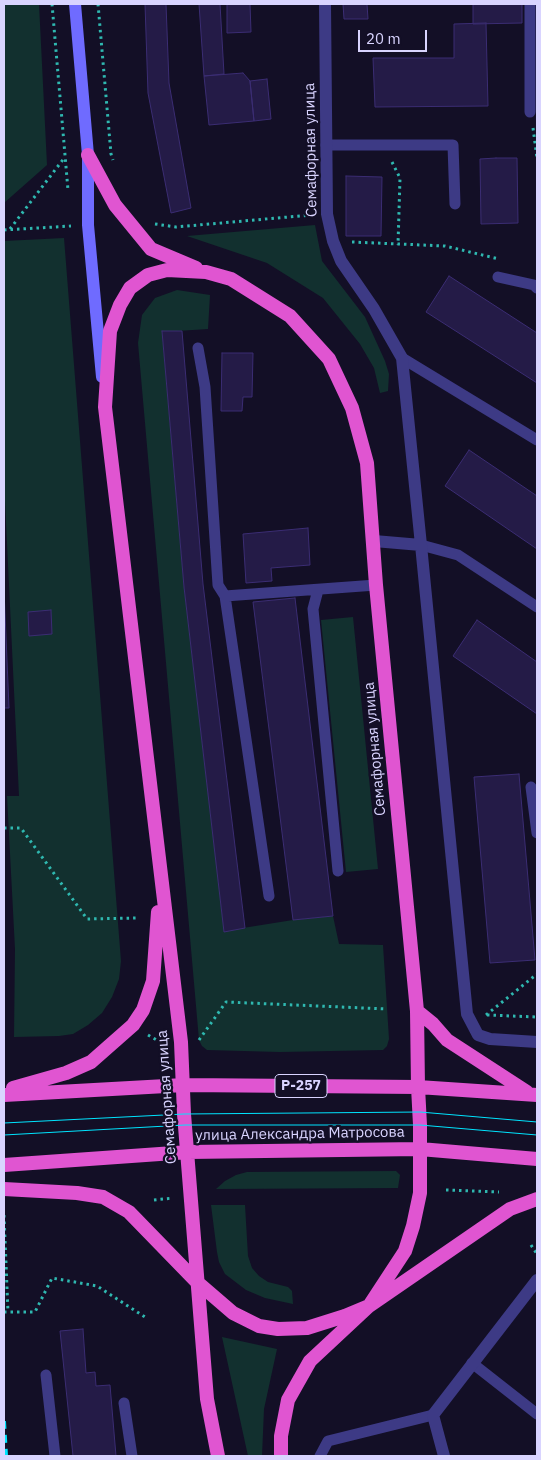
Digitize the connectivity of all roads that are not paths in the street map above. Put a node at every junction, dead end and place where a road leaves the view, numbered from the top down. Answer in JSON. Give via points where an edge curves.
{"nodes":[{"id":1,"x":75,"y":4,"type":"edge"},
{"id":2,"x":326,"y":4,"type":"edge"},
{"id":3,"x":530,"y":4,"type":"edge"},
{"id":4,"x":530,"y":112,"type":"road end"},
{"id":5,"x":326,"y":145,"type":"junction"},
{"id":6,"x":88,"y":155,"type":"junction"},
{"id":7,"x":455,"y":204,"type":"dead end"},
{"id":8,"x":206,"y":272,"type":"junction"},
{"id":9,"x":498,"y":278,"type":"dead end"},
{"id":10,"x":537,"y":288,"type":"edge"},
{"id":11,"x":198,"y":348,"type":"dead end"},
{"id":12,"x":402,"y":358,"type":"junction"},
{"id":13,"x":105,"y":407,"type":"junction"},
{"id":14,"x":537,"y":440,"type":"edge"},
{"id":15,"x":374,"y":541,"type":"junction"},
{"id":16,"x":421,"y":545,"type":"junction"},
{"id":17,"x":376,"y":585,"type":"junction"},
{"id":18,"x":318,"y":590,"type":"junction"},
{"id":19,"x":225,"y":596,"type":"junction"},
{"id":20,"x":537,"y":607,"type":"edge"},
{"id":21,"x":531,"y":787,"type":"dead end"},
{"id":22,"x":537,"y":833,"type":"edge"},
{"id":23,"x":338,"y":871,"type":"dead end"},
{"id":24,"x":161,"y":879,"type":"junction"},
{"id":25,"x":269,"y":896,"type":"dead end"},
{"id":26,"x":417,"y":1011,"type":"junction"},
{"id":27,"x":537,"y":1042,"type":"edge"},
{"id":28,"x":184,"y":1086,"type":"junction"},
{"id":29,"x":418,"y":1087,"type":"junction"},
{"id":30,"x":4,"y":1091,"type":"edge"},
{"id":31,"x":534,"y":1094,"type":"edge"},
{"id":32,"x":4,"y":1095,"type":"edge"},
{"id":33,"x":420,"y":1149,"type":"junction"},
{"id":34,"x":188,"y":1152,"type":"junction"},
{"id":35,"x":537,"y":1159,"type":"edge"},
{"id":36,"x":4,"y":1165,"type":"edge"},
{"id":37,"x":4,"y":1190,"type":"edge"},
{"id":38,"x":537,"y":1199,"type":"edge"},
{"id":39,"x":537,"y":1280,"type":"edge"},
{"id":40,"x":197,"y":1282,"type":"junction"},
{"id":41,"x":370,"y":1306,"type":"junction"},
{"id":42,"x":472,"y":1363,"type":"junction"},
{"id":43,"x":46,"y":1375,"type":"dead end"},
{"id":44,"x":124,"y":1403,"type":"dead end"},
{"id":45,"x":537,"y":1414,"type":"edge"},
{"id":46,"x":432,"y":1415,"type":"junction"},
{"id":47,"x":55,"y":1456,"type":"edge"},
{"id":48,"x":132,"y":1456,"type":"edge"},
{"id":49,"x":218,"y":1456,"type":"edge"},
{"id":50,"x":281,"y":1456,"type":"edge"},
{"id":51,"x":320,"y":1456,"type":"edge"},
{"id":52,"x":444,"y":1456,"type":"edge"}],
"edges":[{"from":1,"to":6,"type":"main road","name":"Семафорная улица"},
{"from":2,"to":5,"type":"street","name":"Семафорная улица"},
{"from":3,"to":4,"type":"lane"},
{"from":5,"to":7,"type":"lane","via":[[454,145]]},
{"from":5,"to":12,"type":"street","name":"Семафорная улица","via":[[327,214],[334,242],[341,261]]},
{"from":6,"to":8,"type":"highway","via":[[114,205],[151,249]]},
{"from":6,"to":13,"type":"main road","name":"Семафорная улица","via":[[88,225]]},
{"from":8,"to":13,"type":"highway","name":"Семафорная улица","via":[[167,270],[148,276],[130,288],[110,331]]},
{"from":8,"to":15,"type":"highway","name":"Семафорная улица","via":[[232,279],[290,316],[329,358],[352,408],[368,464]]},
{"from":9,"to":10,"type":"lane"},
{"from":11,"to":19,"type":"lane","via":[[205,387],[218,585]]},
{"from":12,"to":14,"type":"lane"},
{"from":12,"to":16,"type":"street","name":"Семафорная улица"},
{"from":13,"to":24,"type":"highway","name":"Семафорная улица"},
{"from":15,"to":16,"type":"street"},
{"from":15,"to":17,"type":"highway","name":"Семафорная улица"},
{"from":16,"to":20,"type":"lane","via":[[458,555]]},
{"from":16,"to":27,"type":"street","name":"Семафорная улица","via":[[467,1014],[478,1035],[490,1039]]},
{"from":17,"to":18,"type":"lane"},
{"from":17,"to":26,"type":"highway","name":"Семафорная улица"},
{"from":18,"to":19,"type":"lane"},
{"from":18,"to":23,"type":"lane","via":[[313,608]]},
{"from":19,"to":25,"type":"lane"},
{"from":21,"to":22,"type":"lane"},
{"from":24,"to":28,"type":"highway","name":"Семафорная улица"},
{"from":24,"to":30,"type":"highway","via":[[153,981],[143,1010],[133,1025],[91,1062],[66,1073]]},
{"from":26,"to":29,"type":"highway","name":"Семафорная улица"},
{"from":26,"to":31,"type":"highway","via":[[447,1040]]},
{"from":28,"to":29,"type":"highway","number":"Р-257"},
{"from":28,"to":32,"type":"highway","number":"Р-257"},
{"from":28,"to":34,"type":"highway","name":"Семафорная улица"},
{"from":29,"to":31,"type":"highway","number":"Р-257"},
{"from":29,"to":33,"type":"highway","name":"Семафорная улица"},
{"from":33,"to":34,"type":"highway","name":"улица Александра Матросова"},
{"from":33,"to":35,"type":"highway","name":"улица Александра Матросова"},
{"from":33,"to":41,"type":"highway","name":"Семафорная улица","via":[[420,1193],[414,1226],[405,1251]]},
{"from":34,"to":36,"type":"highway","name":"улица Александра Матросова"},
{"from":34,"to":40,"type":"highway","name":"Семафорная улица"},
{"from":37,"to":40,"type":"highway","via":[[103,1197],[129,1212]]},
{"from":38,"to":41,"type":"highway","via":[[510,1210]]},
{"from":39,"to":42,"type":"street"},
{"from":40,"to":41,"type":"highway","via":[[232,1313],[259,1326],[278,1329],[307,1328]]},
{"from":40,"to":49,"type":"highway","name":"Семафорная улица","via":[[207,1400]]},
{"from":41,"to":50,"type":"highway","name":"Семафорная улица","via":[[310,1360],[288,1400]]},
{"from":42,"to":45,"type":"lane"},
{"from":42,"to":46,"type":"street"},
{"from":43,"to":47,"type":"lane"},
{"from":44,"to":48,"type":"lane"},
{"from":46,"to":51,"type":"lane","via":[[328,1441]]},
{"from":46,"to":52,"type":"street"}]}
